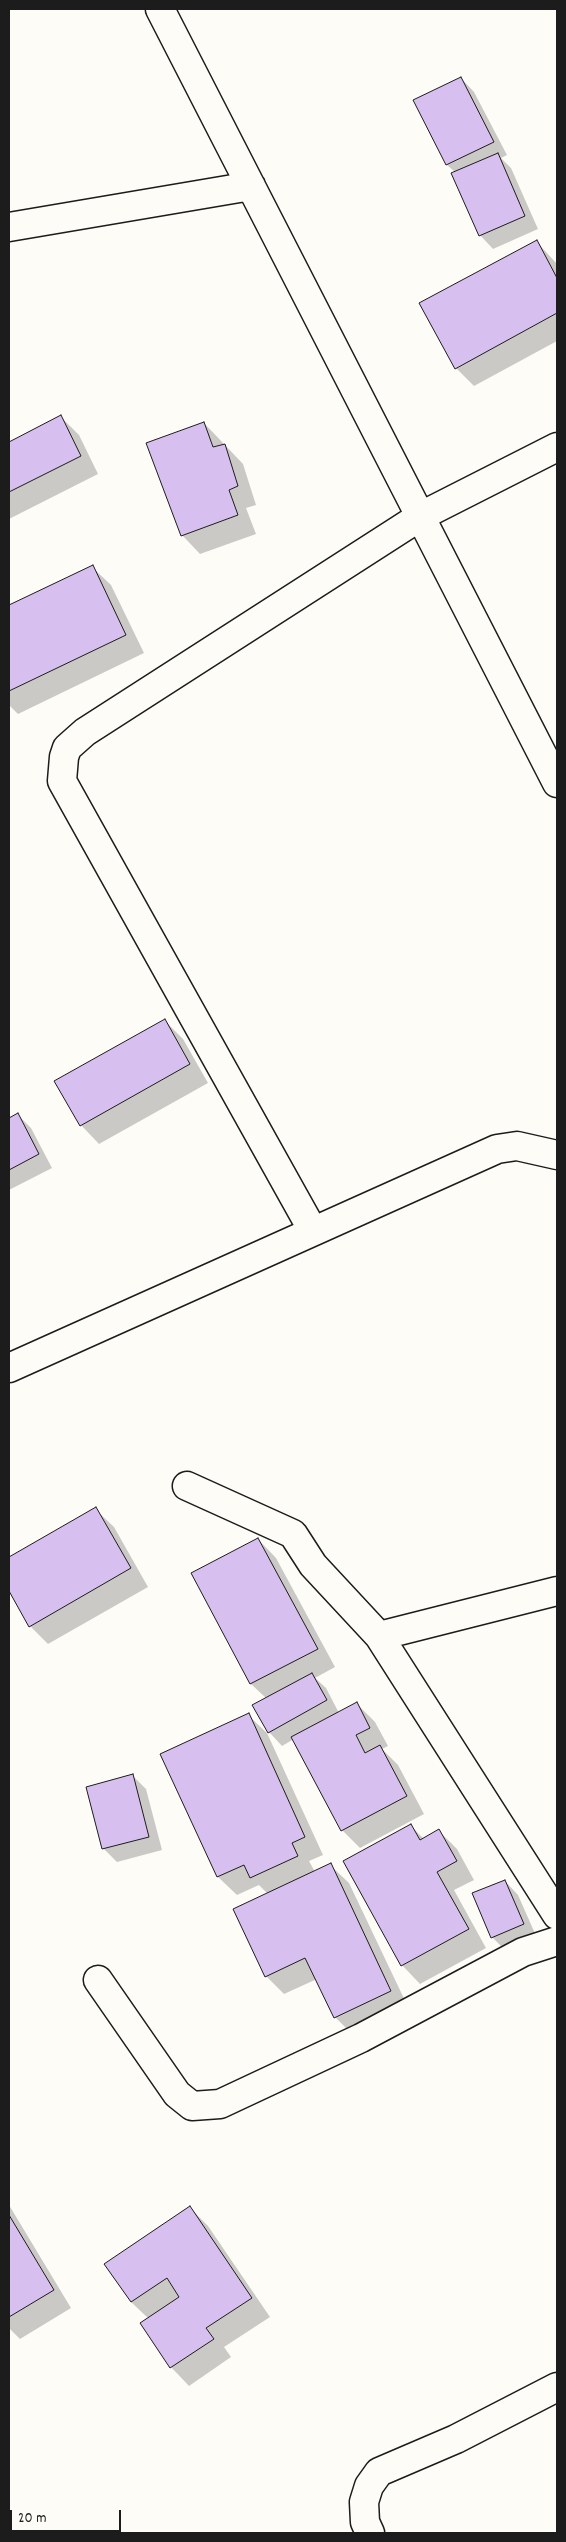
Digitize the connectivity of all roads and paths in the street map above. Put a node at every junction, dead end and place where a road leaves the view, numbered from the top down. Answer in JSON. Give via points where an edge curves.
{"nodes":[{"id":1,"x":160,"y":9,"type":"edge"},
{"id":2,"x":251,"y":186,"type":"junction"},
{"id":3,"x":9,"y":227,"type":"edge"},
{"id":4,"x":557,"y":447,"type":"edge"},
{"id":5,"x":421,"y":516,"type":"junction"},
{"id":6,"x":557,"y":783,"type":"edge"},
{"id":7,"x":557,"y":1155,"type":"edge"},
{"id":8,"x":313,"y":1232,"type":"junction"},
{"id":9,"x":9,"y":1368,"type":"edge"},
{"id":10,"x":187,"y":1486,"type":"dead end"},
{"id":11,"x":557,"y":1591,"type":"edge"},
{"id":12,"x":380,"y":1636,"type":"junction"},
{"id":13,"x":557,"y":1915,"type":"edge"},
{"id":14,"x":557,"y":1941,"type":"edge"},
{"id":15,"x":98,"y":1980,"type":"dead end"},
{"id":16,"x":557,"y":2387,"type":"edge"},
{"id":17,"x":370,"y":2533,"type":"edge"}],
"edges":[{"from":1,"to":2,"type":"street"},
{"from":2,"to":3,"type":"street"},
{"from":2,"to":5,"type":"street"},
{"from":4,"to":5,"type":"street"},
{"from":5,"to":6,"type":"street"},
{"from":5,"to":8,"type":"street","via":[[85,732],[67,748],[62,769],[62,780],[67,790]]},
{"from":7,"to":8,"type":"street","via":[[517,1146],[497,1149]]},
{"from":8,"to":9,"type":"street"},
{"from":10,"to":12,"type":"street","via":[[293,1534],[313,1565]]},
{"from":11,"to":12,"type":"street"},
{"from":12,"to":13,"type":"street"},
{"from":14,"to":15,"type":"street","via":[[523,1952],[361,2038],[220,2104],[192,2106],[177,2094]]},
{"from":16,"to":17,"type":"street","via":[[379,2472],[369,2486],[364,2502],[365,2522]]}]}
